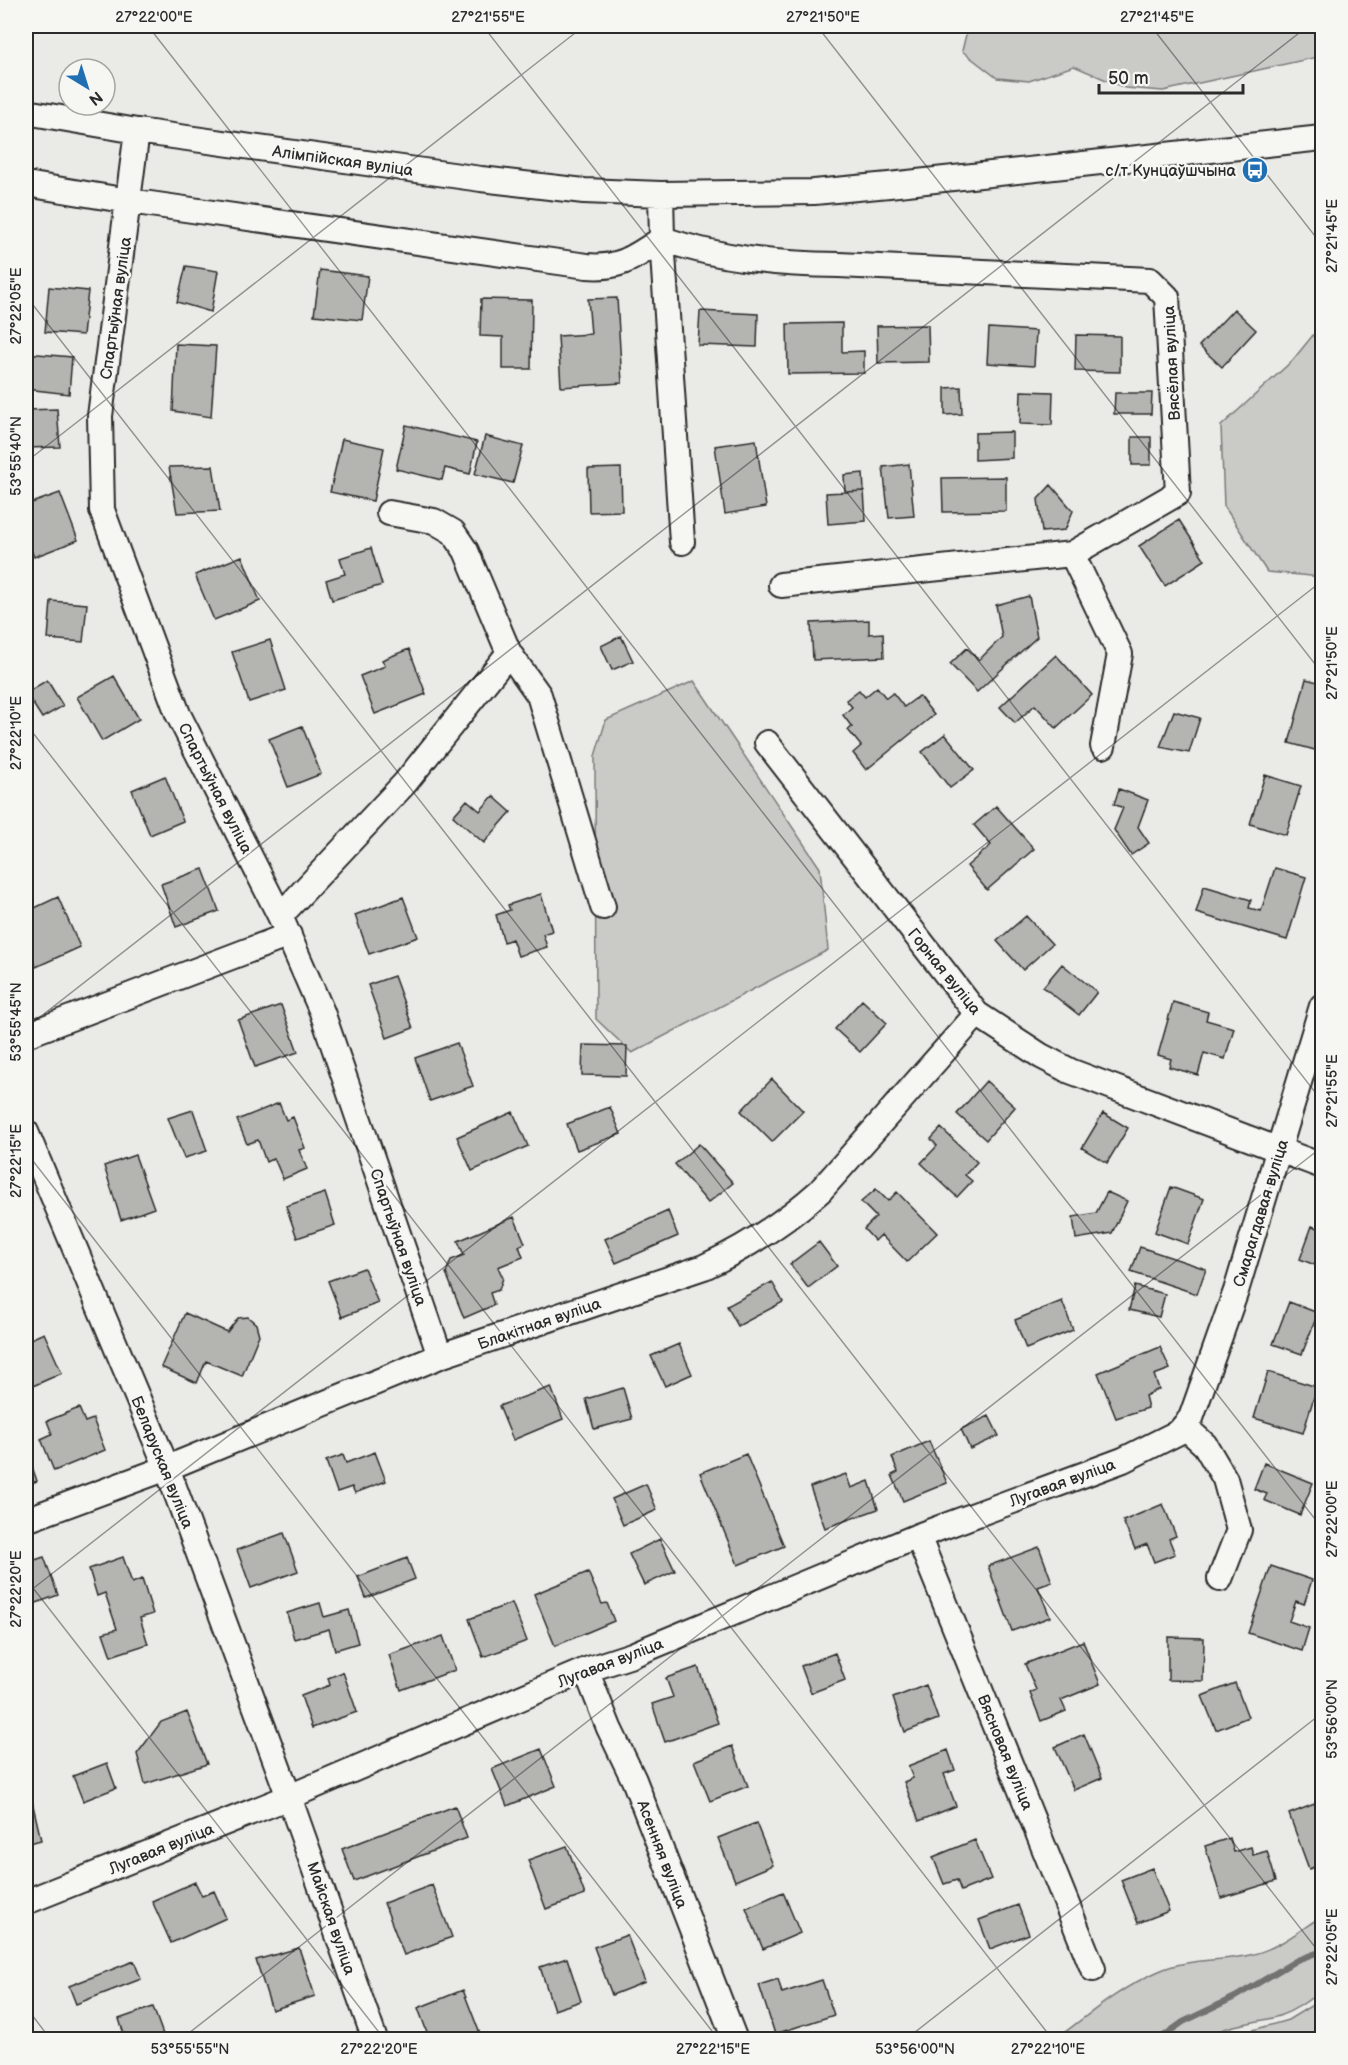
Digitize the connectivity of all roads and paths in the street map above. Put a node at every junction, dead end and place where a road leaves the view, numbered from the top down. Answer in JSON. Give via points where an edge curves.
{"nodes":[{"id":1,"x":26,"y":112,"type":"edge"},
{"id":2,"x":137,"y":131,"type":"junction"},
{"id":3,"x":1323,"y":138,"type":"edge"},
{"id":4,"x":26,"y":184,"type":"edge"},
{"id":5,"x":661,"y":194,"type":"junction"},
{"id":6,"x":129,"y":201,"type":"junction"},
{"id":7,"x":662,"y":239,"type":"junction"},
{"id":8,"x":389,"y":513,"type":"dead end"},
{"id":9,"x":682,"y":542,"type":"dead end"},
{"id":10,"x":1072,"y":554,"type":"junction"},
{"id":11,"x":781,"y":585,"type":"dead end"},
{"id":12,"x":508,"y":653,"type":"junction"},
{"id":13,"x":767,"y":743,"type":"dead end"},
{"id":14,"x":1103,"y":746,"type":"dead end"},
{"id":15,"x":603,"y":907,"type":"dead end"},
{"id":16,"x":284,"y":926,"type":"junction"},
{"id":17,"x":1323,"y":1006,"type":"edge"},
{"id":18,"x":977,"y":1014,"type":"junction"},
{"id":19,"x":26,"y":1035,"type":"edge"},
{"id":20,"x":26,"y":1132,"type":"edge"},
{"id":21,"x":1279,"y":1151,"type":"junction"},
{"id":22,"x":1323,"y":1166,"type":"edge"},
{"id":23,"x":440,"y":1356,"type":"junction"},
{"id":24,"x":1188,"y":1422,"type":"junction"},
{"id":25,"x":167,"y":1468,"type":"junction"},
{"id":26,"x":26,"y":1520,"type":"edge"},
{"id":27,"x":918,"y":1536,"type":"junction"},
{"id":28,"x":1220,"y":1579,"type":"dead end"},
{"id":29,"x":586,"y":1670,"type":"junction"},
{"id":30,"x":290,"y":1797,"type":"junction"},
{"id":31,"x":26,"y":1902,"type":"edge"},
{"id":32,"x":1093,"y":1969,"type":"dead end"},
{"id":33,"x":375,"y":2040,"type":"edge"},
{"id":34,"x":735,"y":2040,"type":"edge"}],
"edges":[{"from":1,"to":2,"type":"street","name":"Алімпійская вуліца"},
{"from":2,"to":5,"type":"street","name":"Алімпійская вуліца","via":[[481,179],[584,191]]},
{"from":2,"to":6,"type":"street","name":"Спартыўная вуліца"},
{"from":3,"to":5,"type":"street","name":"Алімпійская вуліца","via":[[889,185],[803,192]]},
{"from":4,"to":6,"type":"street"},
{"from":5,"to":7,"type":"street"},
{"from":6,"to":7,"type":"street","via":[[605,268],[634,258]]},
{"from":6,"to":16,"type":"street","name":"Спартыўная вуліца","via":[[100,416],[102,510],[178,714]]},
{"from":7,"to":9,"type":"street"},
{"from":7,"to":10,"type":"street","name":"Вясёлая вуліца","via":[[737,259],[787,264],[1150,280],[1167,297],[1178,493]]},
{"from":8,"to":12,"type":"street","via":[[434,520],[453,532],[466,551]]},
{"from":10,"to":11,"type":"street","name":"Вясёлая вуліца"},
{"from":10,"to":14,"type":"street","via":[[1120,654]]},
{"from":12,"to":15,"type":"street","via":[[538,695]]},
{"from":12,"to":16,"type":"street"},
{"from":13,"to":18,"type":"street","name":"Горная вуліца"},
{"from":16,"to":19,"type":"street"},
{"from":16,"to":23,"type":"street","name":"Спартыўная вуліца","via":[[322,1012]]},
{"from":17,"to":21,"type":"street","name":"Смарагдавая вуліца"},
{"from":18,"to":21,"type":"street","name":"Горная вуліца","via":[[1070,1071]]},
{"from":18,"to":23,"type":"street","name":"Блакітная вуліца","via":[[820,1191],[766,1234],[704,1267]]},
{"from":20,"to":25,"type":"street","name":"Беларуская вуліца"},
{"from":21,"to":22,"type":"street","name":"Горная вуліца"},
{"from":21,"to":24,"type":"street","name":"Смарагдавая вуліца","via":[[1236,1291]]},
{"from":23,"to":25,"type":"street","name":"Блакітная вуліца"},
{"from":24,"to":27,"type":"street","name":"Лугавая вуліца","via":[[1179,1432],[1123,1460]]},
{"from":24,"to":28,"type":"street","via":[[1225,1479],[1239,1530]]},
{"from":25,"to":26,"type":"street","name":"Блакітная вуліца"},
{"from":25,"to":30,"type":"street","name":"Беларуская вуліца"},
{"from":27,"to":29,"type":"street","name":"Лугавая вуліца","via":[[632,1655]]},
{"from":27,"to":32,"type":"street","name":"Вясновая вуліца"},
{"from":29,"to":30,"type":"street","name":"Лугавая вуліца"},
{"from":29,"to":34,"type":"street","name":"Асенняя вуліца","via":[[634,1780]]},
{"from":30,"to":31,"type":"street","name":"Лугавая вуліца"},
{"from":30,"to":33,"type":"street","name":"Майская вуліца"}]}
